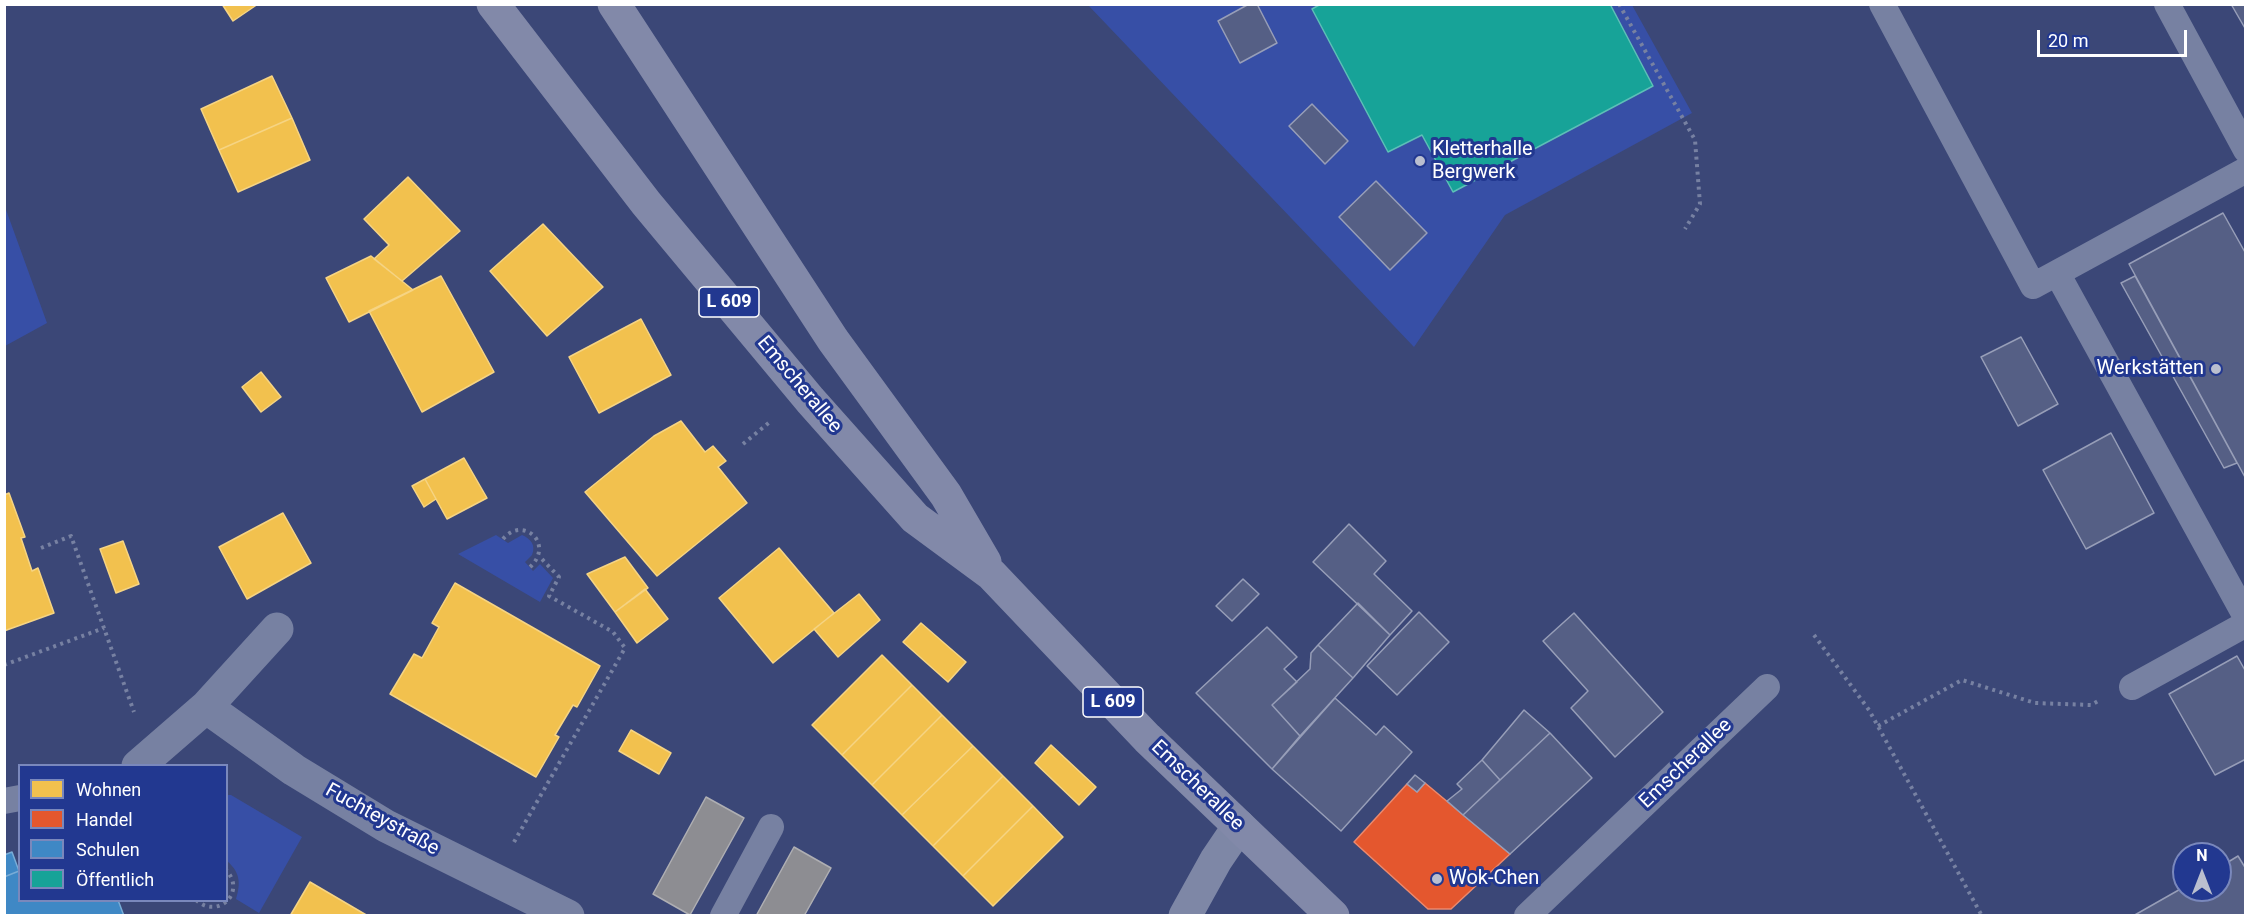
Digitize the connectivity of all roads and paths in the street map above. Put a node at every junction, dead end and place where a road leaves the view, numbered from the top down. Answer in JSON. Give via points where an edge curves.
{"nodes":[{"id":1,"x":493,"y":4,"type":"edge"},
{"id":2,"x":614,"y":4,"type":"edge"},
{"id":3,"x":1619,"y":4,"type":"edge"},
{"id":4,"x":1882,"y":4,"type":"edge"},
{"id":5,"x":2167,"y":4,"type":"edge"},
{"id":6,"x":2246,"y":150,"type":"edge"},
{"id":7,"x":2246,"y":170,"type":"edge"},
{"id":8,"x":1685,"y":229,"type":"dead end"},
{"id":9,"x":2056,"y":273,"type":"junction"},
{"id":10,"x":773,"y":419,"type":"dead end"},
{"id":11,"x":743,"y":444,"type":"dead end"},
{"id":12,"x":503,"y":539,"type":"dead end"},
{"id":13,"x":41,"y":548,"type":"dead end"},
{"id":14,"x":539,"y":556,"type":"junction"},
{"id":15,"x":530,"y":567,"type":"dead end"},
{"id":16,"x":991,"y":574,"type":"junction"},
{"id":17,"x":2246,"y":617,"type":"edge"},
{"id":18,"x":2246,"y":624,"type":"edge"},
{"id":19,"x":104,"y":628,"type":"junction"},
{"id":20,"x":277,"y":629,"type":"dead end"},
{"id":21,"x":1814,"y":635,"type":"dead end"},
{"id":22,"x":4,"y":665,"type":"edge"},
{"id":23,"x":1767,"y":687,"type":"dead end"},
{"id":24,"x":2132,"y":687,"type":"joint"},
{"id":25,"x":206,"y":707,"type":"junction"},
{"id":26,"x":136,"y":717,"type":"dead end"},
{"id":27,"x":1878,"y":726,"type":"junction"},
{"id":28,"x":139,"y":764,"type":"edge"},
{"id":29,"x":1239,"y":825,"type":"junction"},
{"id":30,"x":771,"y":827,"type":"dead end"},
{"id":31,"x":513,"y":843,"type":"dead end"},
{"id":32,"x":228,"y":873,"type":"edge"},
{"id":33,"x":198,"y":902,"type":"edge"},
{"id":34,"x":227,"y":902,"type":"edge"},
{"id":35,"x":228,"y":902,"type":"edge"},
{"id":36,"x":568,"y":915,"type":"edge"},
{"id":37,"x":723,"y":915,"type":"edge"},
{"id":38,"x":1185,"y":915,"type":"edge"},
{"id":39,"x":1333,"y":915,"type":"edge"},
{"id":40,"x":1527,"y":915,"type":"edge"},
{"id":41,"x":1982,"y":915,"type":"edge"}],
"edges":[{"from":1,"to":16,"type":"main road","name":"Emscherallee","number":"L 609","via":[[646,203],[810,400],[915,518]]},
{"from":2,"to":16,"type":"main road","name":"Emscherallee","number":"L 609","via":[[833,340],[946,495]]},
{"from":3,"to":8,"type":"path","via":[[1695,140],[1700,204]]},
{"from":4,"to":9,"type":"lane","via":[[2033,286]]},
{"from":5,"to":6,"type":"lane"},
{"from":7,"to":9,"type":"lane"},
{"from":9,"to":17,"type":"lane"},
{"from":10,"to":11,"type":"path"},
{"from":12,"to":14,"type":"path","via":[[517,530],[530,533],[539,543]]},
{"from":13,"to":19,"type":"path","via":[[71,536]]},
{"from":14,"to":15,"type":"path"},
{"from":14,"to":31,"type":"path","via":[[559,577],[549,596],[613,632],[625,648]]},
{"from":16,"to":29,"type":"main road","name":"Emscherallee","number":"L 609","via":[[1147,738]]},
{"from":18,"to":24,"type":"lane"},
{"from":19,"to":22,"type":"path"},
{"from":19,"to":26,"type":"path"},
{"from":20,"to":25,"type":"street"},
{"from":21,"to":27,"type":"path"},
{"from":23,"to":40,"type":"lane","name":"Emscherallee"},
{"from":24,"to":27,"type":"path","via":[[2091,705],[2035,703],[1962,680]]},
{"from":25,"to":28,"type":"street"},
{"from":25,"to":36,"type":"street","name":"Fuchteystraße","via":[[294,770],[386,825]]},
{"from":27,"to":41,"type":"path"},
{"from":29,"to":38,"type":"street"},
{"from":29,"to":39,"type":"main road","name":"Emscherallee","number":"L 609"},
{"from":30,"to":37,"type":"lane"},
{"from":32,"to":35,"type":"path","via":[[234,888]]},
{"from":33,"to":34,"type":"path","via":[[209,907]]}]}
